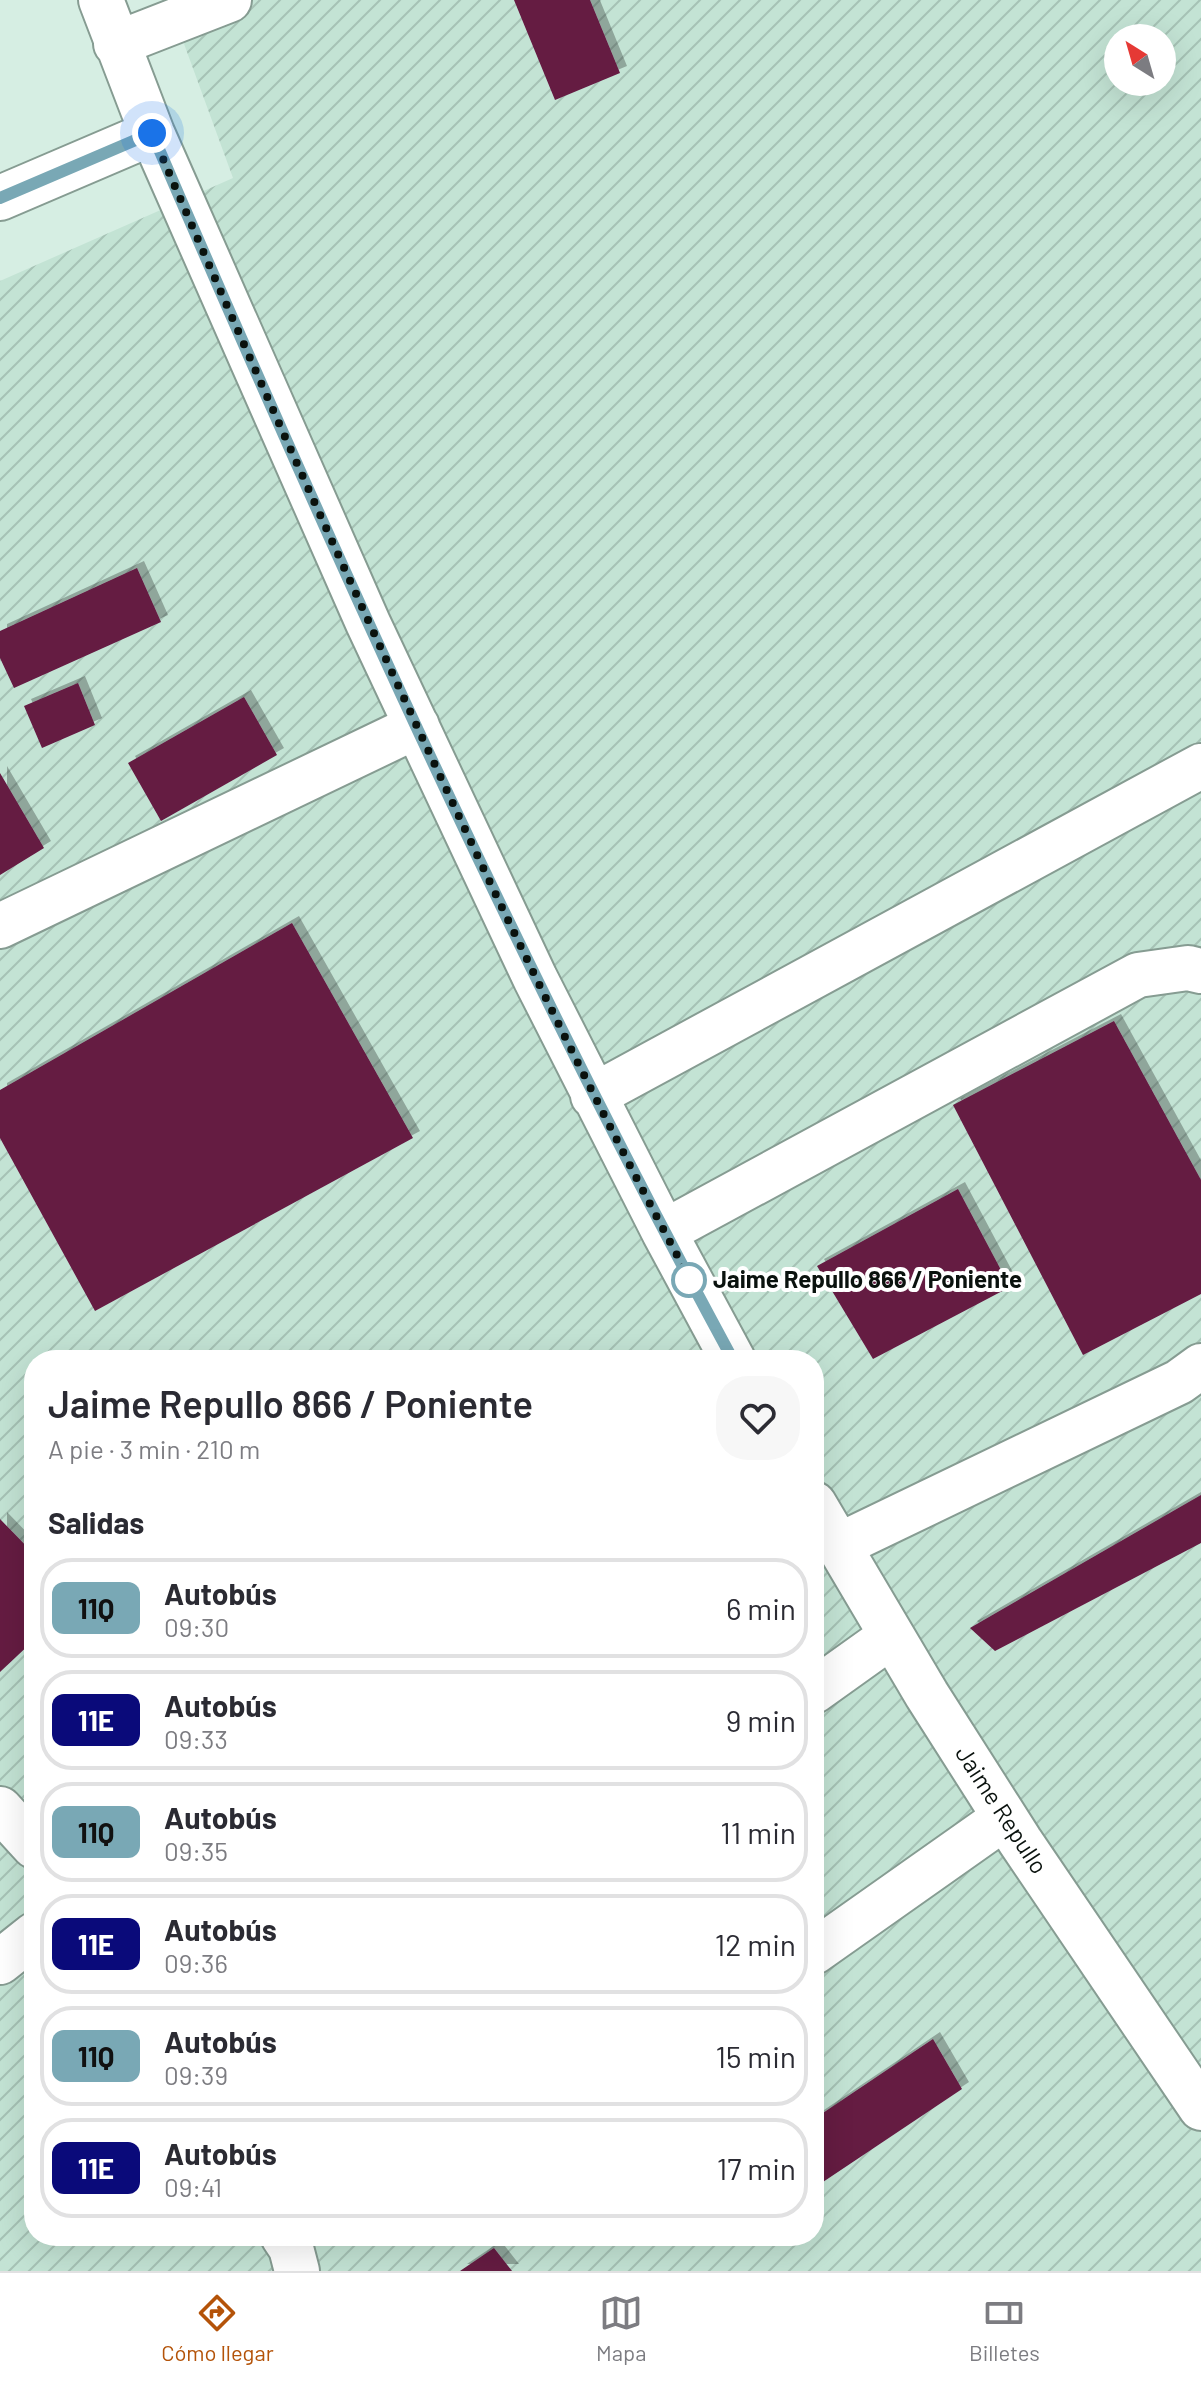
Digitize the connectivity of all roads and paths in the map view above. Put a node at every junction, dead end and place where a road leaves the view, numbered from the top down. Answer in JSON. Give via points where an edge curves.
{"nodes":[{"id":1,"x":101,"y":0,"type":"edge"},
{"id":2,"x":229,"y":0,"type":"edge"},
{"id":3,"x":116,"y":44,"type":"junction"},
{"id":4,"x":152,"y":133,"type":"junction"},
{"id":5,"x":0,"y":198,"type":"edge"},
{"id":6,"x":417,"y":726,"type":"junction"},
{"id":7,"x":1201,"y":766,"type":"edge"},
{"id":8,"x":0,"y":926,"type":"edge"},
{"id":9,"x":1201,"y":971,"type":"edge"},
{"id":10,"x":593,"y":1096,"type":"junction"},
{"id":11,"x":664,"y":1232,"type":"junction"},
{"id":12,"x":728,"y":1350,"type":"edge"},
{"id":13,"x":1201,"y":1366,"type":"edge"},
{"id":14,"x":824,"y":1522,"type":"edge"},
{"id":15,"x":838,"y":1546,"type":"junction"},
{"id":16,"x":891,"y":1636,"type":"junction"},
{"id":17,"x":824,"y":1684,"type":"edge"},
{"id":18,"x":0,"y":1809,"type":"edge"},
{"id":19,"x":1004,"y":1818,"type":"junction"},
{"id":20,"x":24,"y":1835,"type":"edge"},
{"id":21,"x":24,"y":1943,"type":"edge"},
{"id":22,"x":824,"y":1945,"type":"edge"},
{"id":23,"x":0,"y":1962,"type":"edge"},
{"id":24,"x":1201,"y":2108,"type":"edge"},
{"id":25,"x":290,"y":2246,"type":"edge"},
{"id":26,"x":297,"y":2271,"type":"edge"}],
"edges":[{"from":1,"to":3,"type":"street"},
{"from":2,"to":3,"type":"street"},
{"from":3,"to":4,"type":"street"},
{"from":4,"to":5,"type":"street"},
{"from":4,"to":6,"type":"street"},
{"from":6,"to":8,"type":"street"},
{"from":6,"to":10,"type":"street"},
{"from":7,"to":10,"type":"street"},
{"from":9,"to":11,"type":"street","via":[[1138,975]]},
{"from":10,"to":11,"type":"street"},
{"from":11,"to":12,"type":"street"},
{"from":13,"to":15,"type":"street","via":[[1179,1382]]},
{"from":14,"to":15,"type":"street","name":"Jaime Repullo"},
{"from":15,"to":16,"type":"street","name":"Jaime Repullo"},
{"from":16,"to":17,"type":"street"},
{"from":16,"to":19,"type":"street","name":"Jaime Repullo"},
{"from":18,"to":20,"type":"street"},
{"from":19,"to":22,"type":"street"},
{"from":19,"to":24,"type":"street","name":"Jaime Repullo"},
{"from":21,"to":23,"type":"street"},
{"from":25,"to":26,"type":"street"}]}
